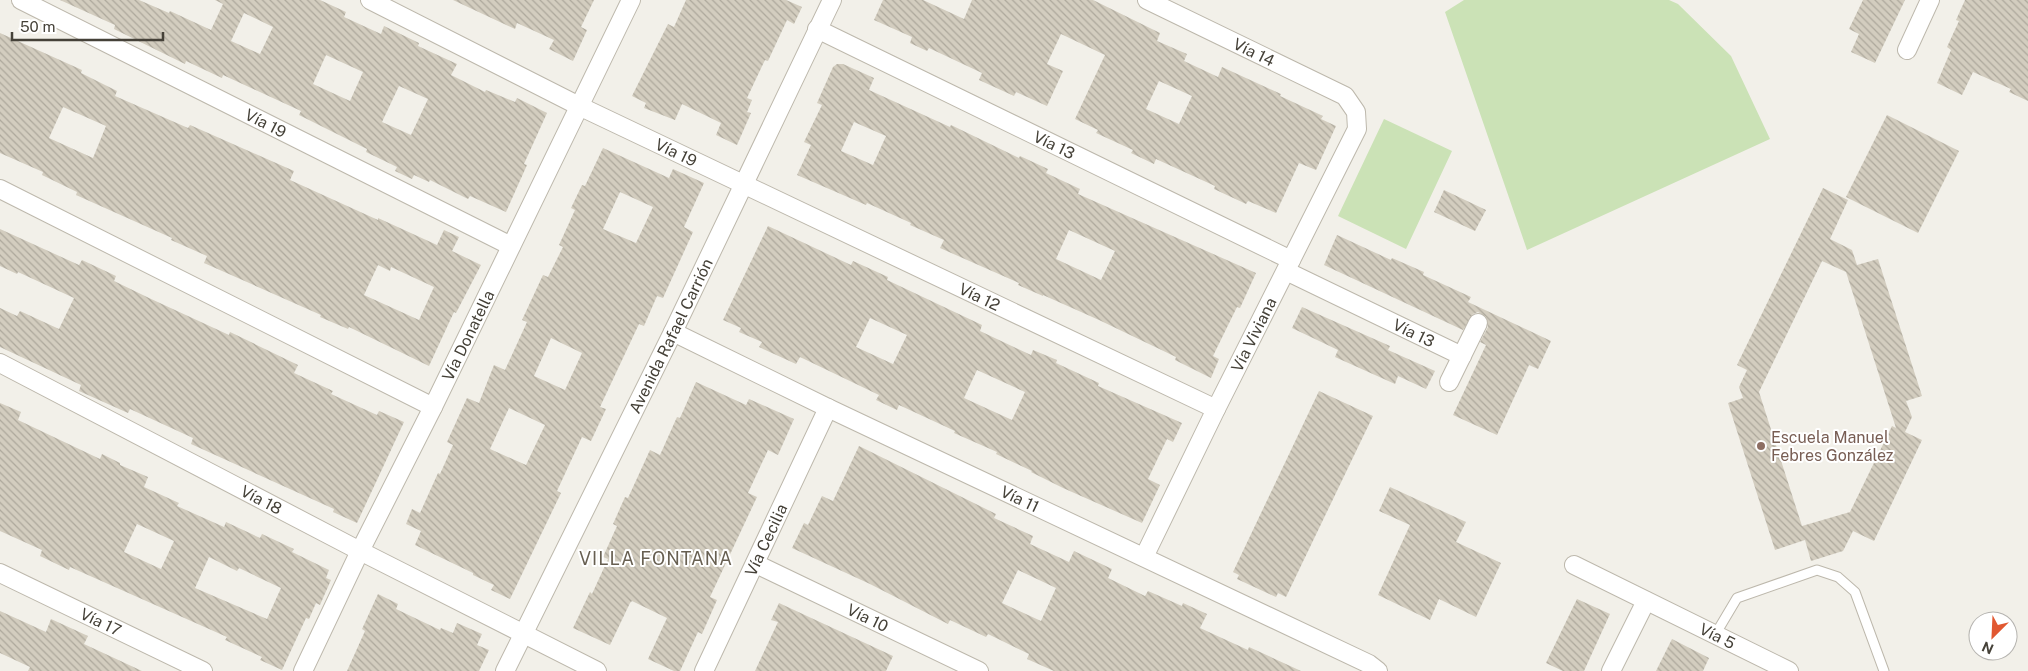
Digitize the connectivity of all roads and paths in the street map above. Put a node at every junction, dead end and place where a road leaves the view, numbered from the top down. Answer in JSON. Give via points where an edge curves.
{"nodes":[{"id":1,"x":22,"y":0,"type":"edge"},
{"id":2,"x":370,"y":0,"type":"edge"},
{"id":3,"x":631,"y":0,"type":"edge"},
{"id":4,"x":832,"y":0,"type":"edge"},
{"id":5,"x":1147,"y":0,"type":"edge"},
{"id":6,"x":1930,"y":0,"type":"edge"},
{"id":7,"x":817,"y":29,"type":"junction"},
{"id":8,"x":1906,"y":50,"type":"dead end"},
{"id":9,"x":579,"y":106,"type":"junction"},
{"id":10,"x":1356,"y":112,"type":"joint"},
{"id":11,"x":742,"y":184,"type":"junction"},
{"id":12,"x":0,"y":189,"type":"edge"},
{"id":13,"x":511,"y":246,"type":"junction"},
{"id":14,"x":1288,"y":266,"type":"junction"},
{"id":15,"x":1478,"y":323,"type":"dead end"},
{"id":16,"x":673,"y":332,"type":"junction"},
{"id":17,"x":1462,"y":356,"type":"junction"},
{"id":18,"x":0,"y":362,"type":"edge"},
{"id":19,"x":1449,"y":382,"type":"dead end"},
{"id":20,"x":432,"y":407,"type":"junction"},
{"id":21,"x":828,"y":408,"type":"junction"},
{"id":22,"x":1216,"y":409,"type":"junction"},
{"id":23,"x":360,"y":551,"type":"junction"},
{"id":24,"x":1144,"y":557,"type":"junction"},
{"id":25,"x":756,"y":564,"type":"junction"},
{"id":26,"x":1574,"y":565,"type":"dead end"},
{"id":27,"x":0,"y":573,"type":"edge"},
{"id":28,"x":1646,"y":601,"type":"junction"},
{"id":29,"x":523,"y":634,"type":"junction"},
{"id":30,"x":1715,"y":635,"type":"junction"},
{"id":31,"x":1373,"y":668,"type":"edge"},
{"id":32,"x":202,"y":671,"type":"edge"},
{"id":33,"x":303,"y":671,"type":"edge"},
{"id":34,"x":505,"y":671,"type":"edge"},
{"id":35,"x":597,"y":671,"type":"edge"},
{"id":36,"x":704,"y":671,"type":"edge"},
{"id":37,"x":979,"y":671,"type":"edge"},
{"id":38,"x":1611,"y":671,"type":"edge"},
{"id":39,"x":1789,"y":671,"type":"edge"},
{"id":40,"x":1884,"y":671,"type":"edge"}],
"edges":[{"from":1,"to":13,"type":"street","name":"Vía 19"},
{"from":2,"to":9,"type":"street","name":"Vía 19"},
{"from":3,"to":9,"type":"street","name":"Vía Donatella"},
{"from":4,"to":7,"type":"street","name":"Avenida Rafael Carrión"},
{"from":5,"to":10,"type":"street","name":"Vía 14","via":[[1344,96]]},
{"from":6,"to":8,"type":"street"},
{"from":7,"to":11,"type":"street","name":"Avenida Rafael Carrión"},
{"from":7,"to":14,"type":"street","name":"Vía 13"},
{"from":9,"to":11,"type":"street","name":"Vía 19"},
{"from":9,"to":13,"type":"street","name":"Vía Donatella"},
{"from":10,"to":14,"type":"street","name":"Vía Viviana","via":[[1357,129]]},
{"from":11,"to":16,"type":"street","name":"Avenida Rafael Carrión"},
{"from":11,"to":22,"type":"street","name":"Vía 12"},
{"from":12,"to":20,"type":"street"},
{"from":13,"to":20,"type":"street","name":"Vía Donatella"},
{"from":14,"to":17,"type":"street","name":"Vía 13"},
{"from":14,"to":22,"type":"street","name":"Vía Viviana"},
{"from":15,"to":17,"type":"street"},
{"from":16,"to":21,"type":"street","name":"Vía 11"},
{"from":16,"to":29,"type":"street","name":"Avenida Rafael Carrión"},
{"from":17,"to":19,"type":"street"},
{"from":18,"to":23,"type":"street","name":"Vía 18"},
{"from":20,"to":23,"type":"street","name":"Vía Donatella"},
{"from":21,"to":24,"type":"street","name":"Vía 11"},
{"from":21,"to":25,"type":"street","name":"Vía Cecilia"},
{"from":22,"to":24,"type":"street","name":"Vía Viviana"},
{"from":23,"to":29,"type":"street","name":"Vía 18"},
{"from":23,"to":33,"type":"street","name":"Vía Donatella"},
{"from":24,"to":31,"type":"street","name":"Vía 11"},
{"from":25,"to":36,"type":"street","name":"Vía Cecilia"},
{"from":25,"to":37,"type":"street","name":"Vía 10"},
{"from":26,"to":28,"type":"street","name":"Vía 5"},
{"from":27,"to":32,"type":"street","name":"Vía 17"},
{"from":28,"to":30,"type":"street","name":"Vía 5"},
{"from":28,"to":38,"type":"street"},
{"from":29,"to":34,"type":"street","name":"Avenida Rafael Carrión"},
{"from":29,"to":35,"type":"street","name":"Vía 18"},
{"from":30,"to":39,"type":"street","name":"Vía 5"},
{"from":30,"to":40,"type":"lane","via":[[1737,598],[1817,570],[1838,577],[1855,592]]}]}
